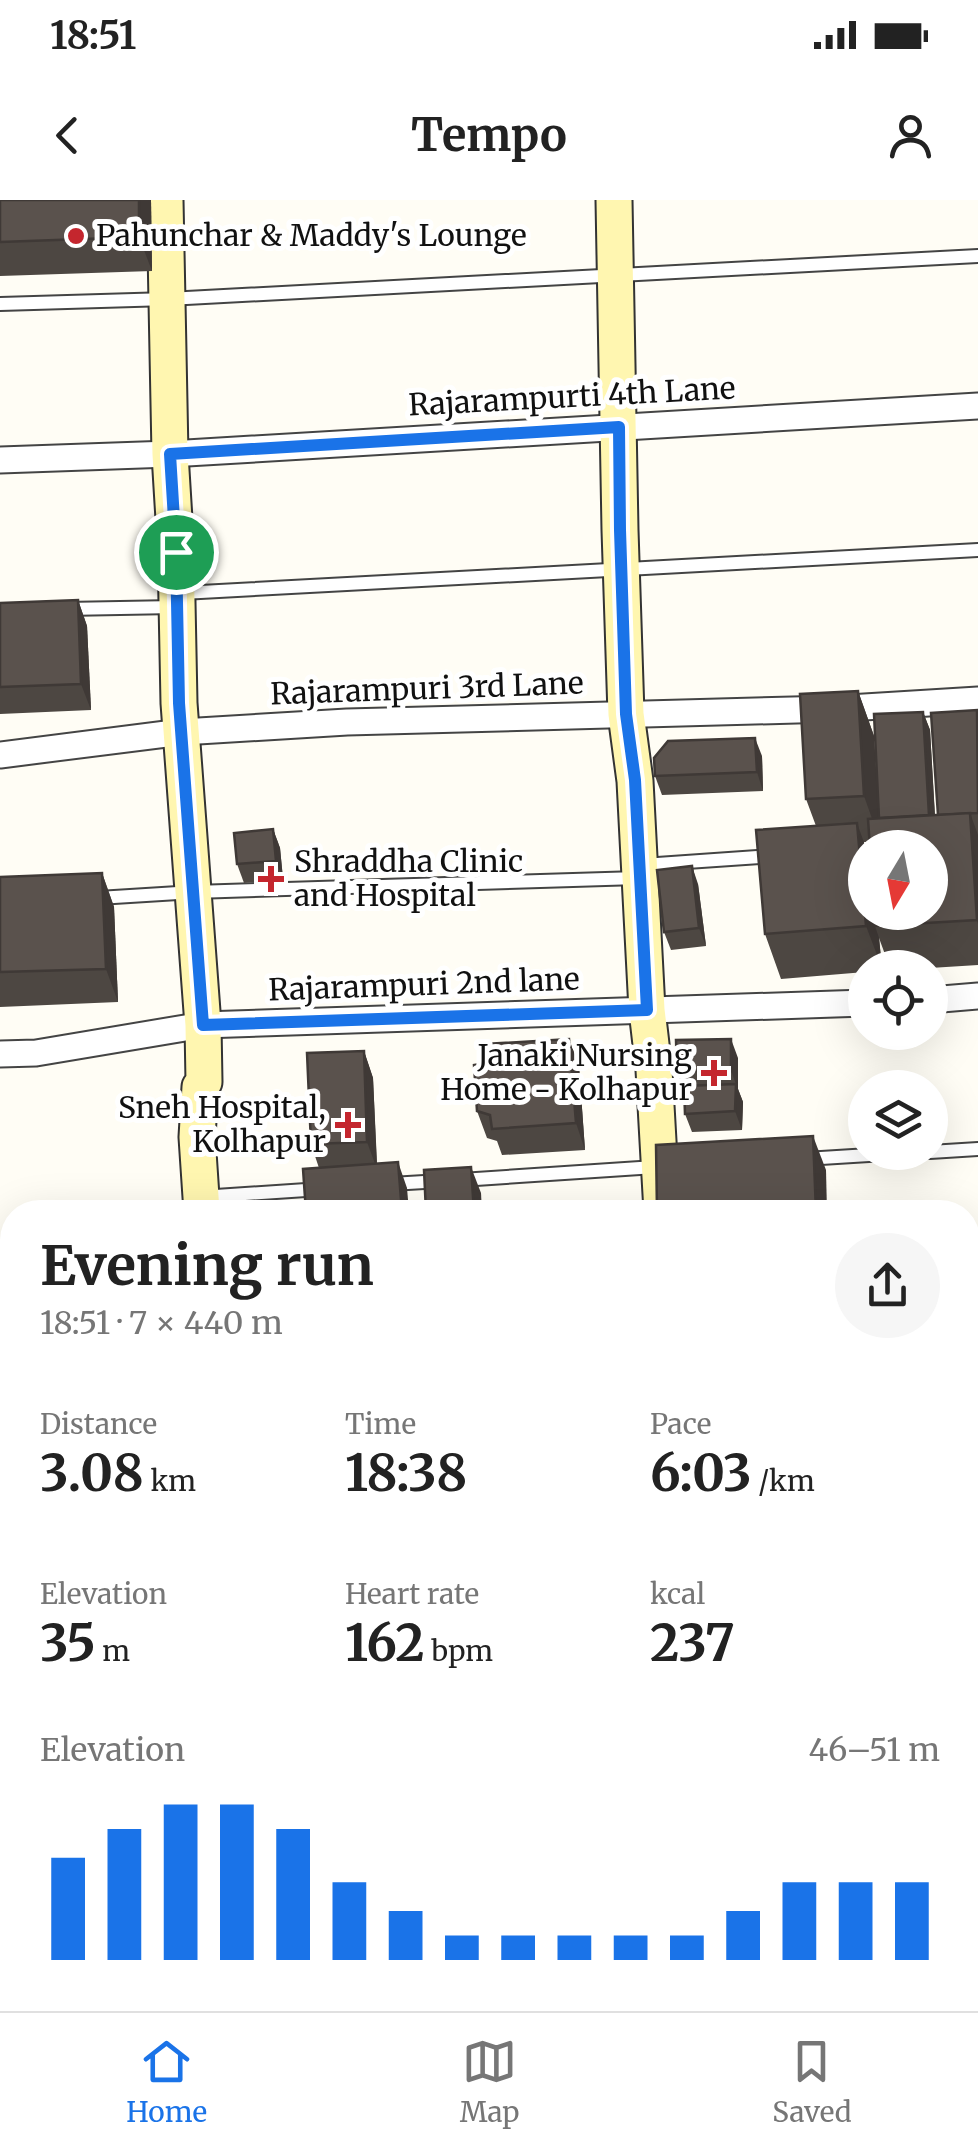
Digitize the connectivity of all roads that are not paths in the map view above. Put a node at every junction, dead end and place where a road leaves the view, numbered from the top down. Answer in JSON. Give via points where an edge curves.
{"nodes":[{"id":1,"x":165,"y":200,"type":"edge"},
{"id":2,"x":614,"y":200,"type":"edge"},
{"id":3,"x":978,"y":256,"type":"edge"},
{"id":4,"x":616,"y":276,"type":"junction"},
{"id":5,"x":168,"y":298,"type":"junction"},
{"id":6,"x":0,"y":304,"type":"edge"},
{"id":7,"x":978,"y":406,"type":"edge"},
{"id":8,"x":619,"y":427,"type":"junction"},
{"id":9,"x":170,"y":454,"type":"junction"},
{"id":10,"x":0,"y":460,"type":"edge"},
{"id":11,"x":978,"y":550,"type":"edge"},
{"id":12,"x":621,"y":571,"type":"junction"},
{"id":13,"x":177,"y":600,"type":"junction"},
{"id":14,"x":59,"y":608,"type":"edge"},
{"id":15,"x":978,"y":700,"type":"edge"},
{"id":16,"x":626,"y":714,"type":"junction"},
{"id":17,"x":182,"y":732,"type":"junction"},
{"id":18,"x":0,"y":755,"type":"edge"},
{"id":19,"x":790,"y":854,"type":"edge"},
{"id":20,"x":640,"y":872,"type":"junction"},
{"id":21,"x":194,"y":892,"type":"junction"},
{"id":22,"x":78,"y":899,"type":"edge"},
{"id":23,"x":978,"y":996,"type":"edge"},
{"id":24,"x":948,"y":998,"type":"edge"},
{"id":25,"x":848,"y":1004,"type":"edge"},
{"id":26,"x":647,"y":1010,"type":"junction"},
{"id":27,"x":203,"y":1025,"type":"junction"},
{"id":28,"x":0,"y":1054,"type":"edge"},
{"id":29,"x":978,"y":1149,"type":"edge"},
{"id":30,"x":948,"y":1151,"type":"edge"},
{"id":31,"x":848,"y":1156,"type":"edge"},
{"id":32,"x":798,"y":1159,"type":"edge"},
{"id":33,"x":670,"y":1166,"type":"junction"},
{"id":34,"x":381,"y":1185,"type":"edge"},
{"id":35,"x":341,"y":1188,"type":"edge"},
{"id":36,"x":202,"y":1200,"type":"edge"},
{"id":37,"x":243,"y":1200,"type":"edge"},
{"id":38,"x":664,"y":1200,"type":"edge"}],
"edges":[{"from":1,"to":5,"type":"street"},
{"from":2,"to":4,"type":"street"},
{"from":3,"to":4,"type":"lane"},
{"from":4,"to":5,"type":"lane"},
{"from":4,"to":8,"type":"street"},
{"from":5,"to":6,"type":"lane"},
{"from":5,"to":9,"type":"street"},
{"from":7,"to":8,"type":"street","name":"Rajarampurti 4th Lane"},
{"from":8,"to":9,"type":"street","name":"Rajarampurti 4th Lane"},
{"from":8,"to":12,"type":"street"},
{"from":9,"to":10,"type":"street","name":"Rajarampurti 4th Lane"},
{"from":9,"to":13,"type":"street"},
{"from":11,"to":12,"type":"lane"},
{"from":12,"to":13,"type":"lane"},
{"from":12,"to":16,"type":"street"},
{"from":13,"to":14,"type":"lane"},
{"from":13,"to":17,"type":"street"},
{"from":15,"to":16,"type":"street","name":"Rajarampuri 3rd Lane"},
{"from":16,"to":17,"type":"street","name":"Rajarampuri 3rd Lane"},
{"from":16,"to":20,"type":"street"},
{"from":17,"to":18,"type":"street","name":"Rajarampuri 3rd Lane"},
{"from":17,"to":21,"type":"street"},
{"from":19,"to":20,"type":"lane"},
{"from":20,"to":21,"type":"lane"},
{"from":20,"to":26,"type":"street"},
{"from":21,"to":22,"type":"lane"},
{"from":21,"to":27,"type":"street"},
{"from":23,"to":24,"type":"street"},
{"from":25,"to":26,"type":"street"},
{"from":26,"to":27,"type":"street","name":"Rajarampuri 2nd lane"},
{"from":26,"to":33,"type":"street"},
{"from":27,"to":28,"type":"street","name":"Rajarampuri 2nd lane"},
{"from":27,"to":36,"type":"street","via":[[197,1137]]},
{"from":29,"to":30,"type":"lane"},
{"from":31,"to":32,"type":"lane"},
{"from":33,"to":34,"type":"lane"},
{"from":33,"to":38,"type":"street"},
{"from":35,"to":37,"type":"lane"}]}
